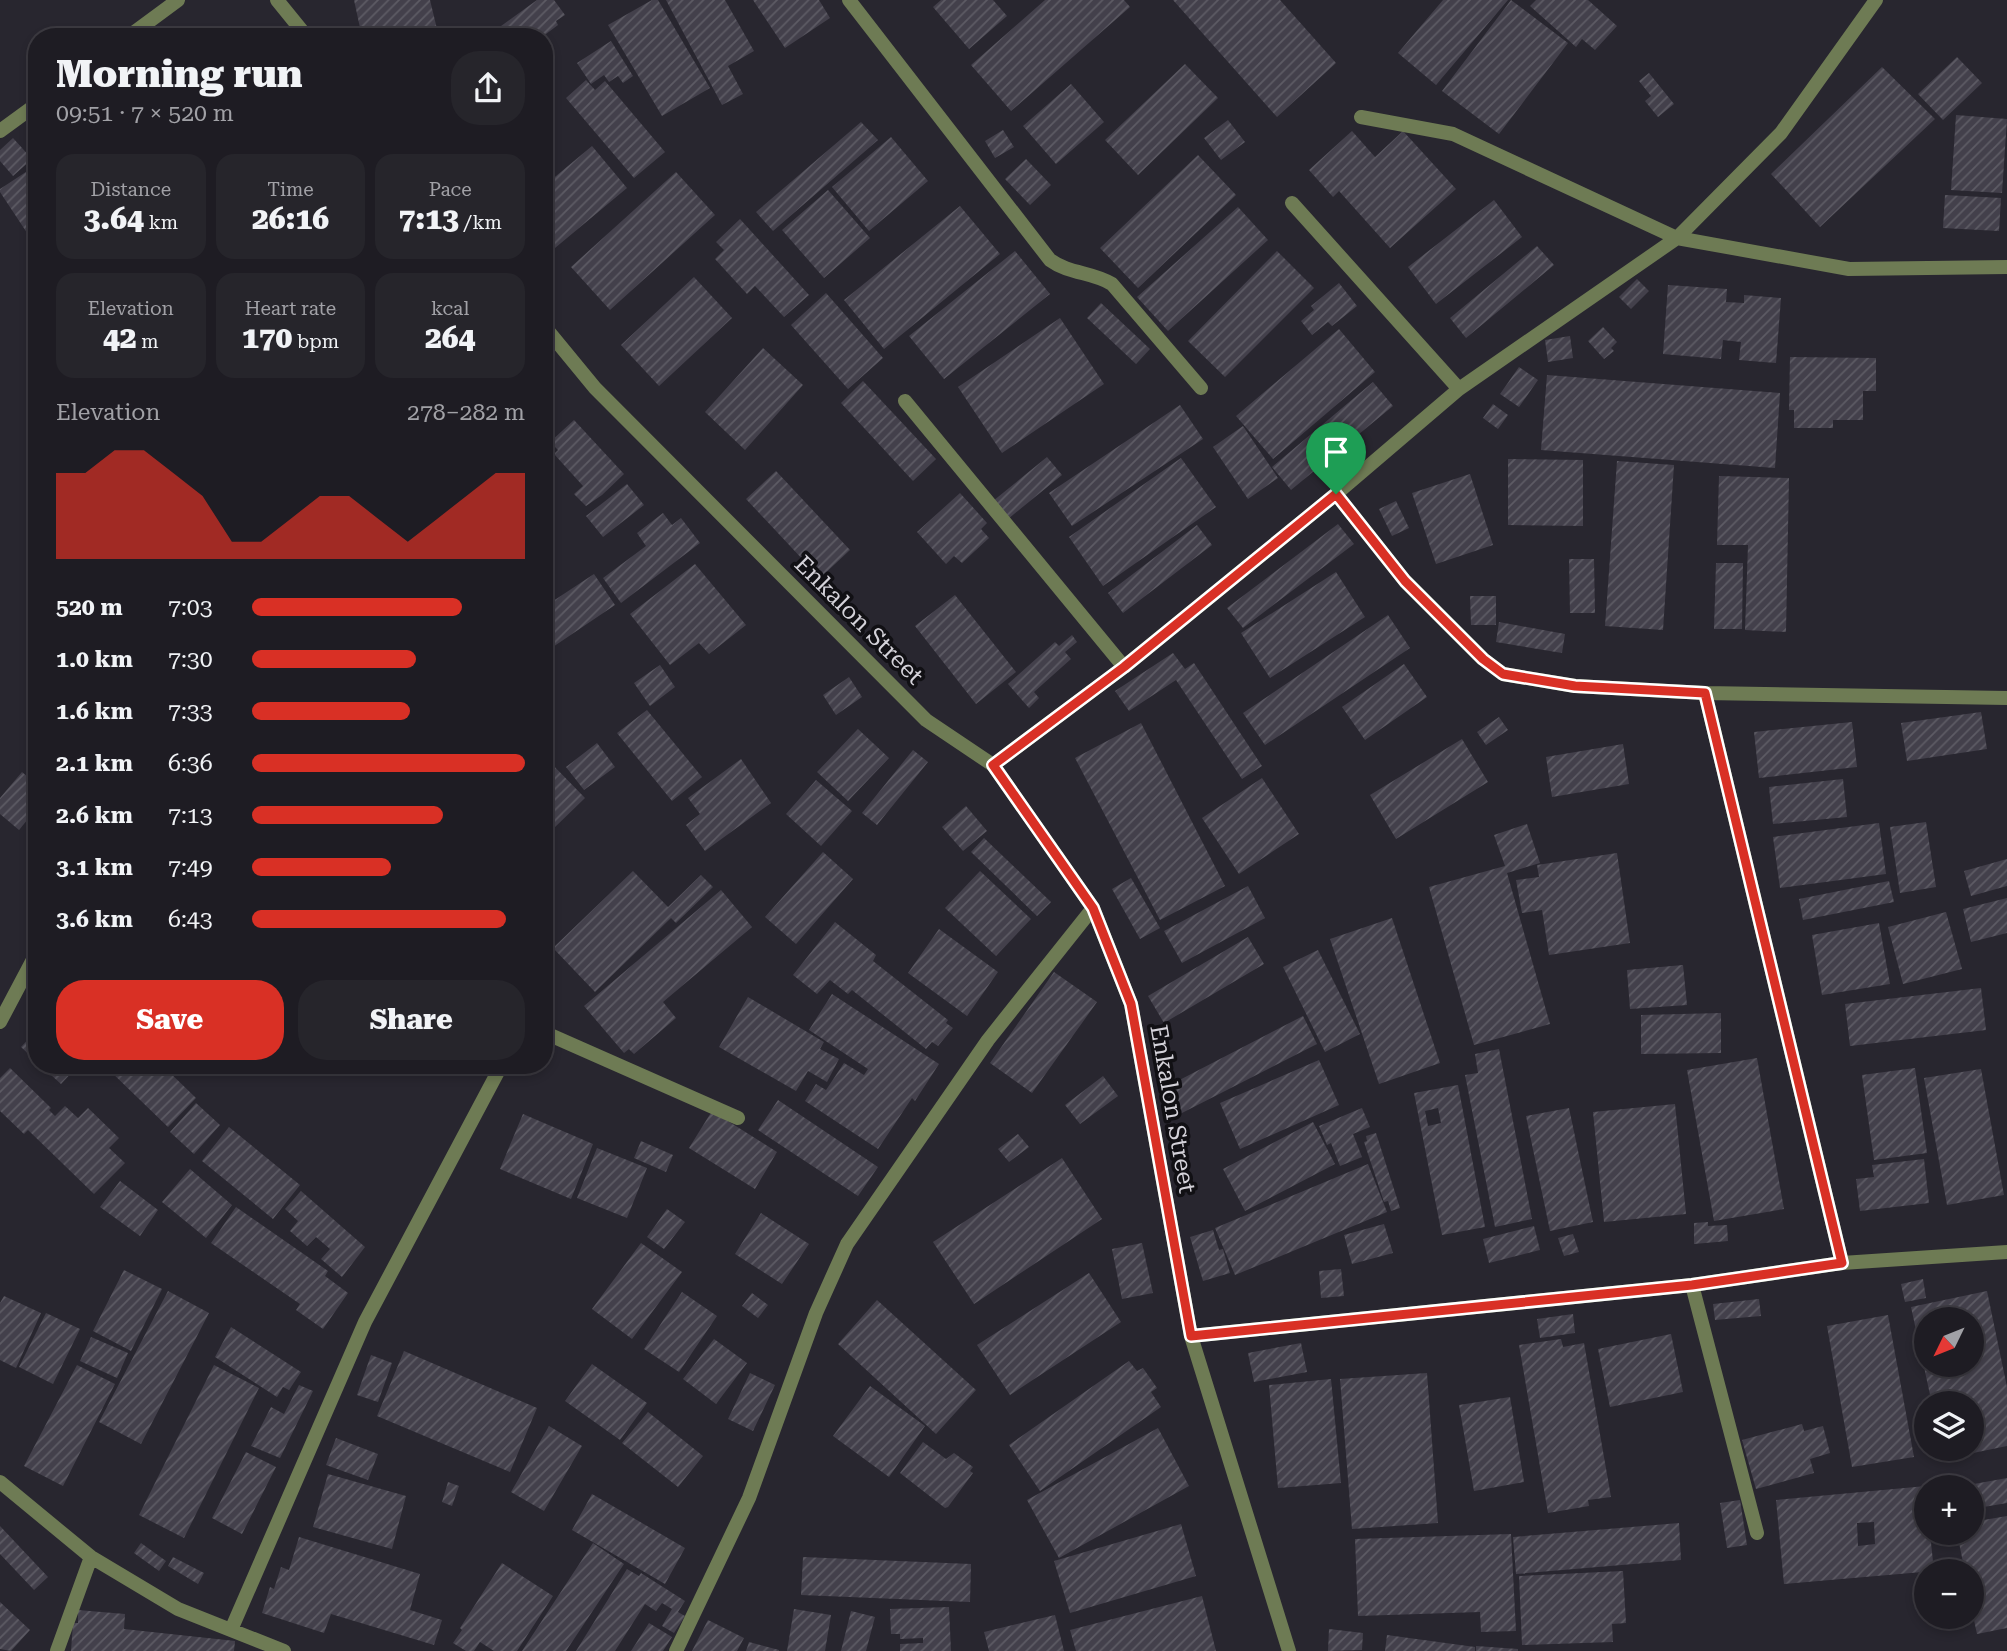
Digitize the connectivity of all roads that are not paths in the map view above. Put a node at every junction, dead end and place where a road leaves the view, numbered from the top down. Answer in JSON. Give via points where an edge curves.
{"nodes":[{"id":1,"x":178,"y":0,"type":"edge"},
{"id":2,"x":276,"y":0,"type":"edge"},
{"id":3,"x":849,"y":0,"type":"edge"},
{"id":4,"x":1876,"y":0,"type":"edge"},
{"id":5,"x":140,"y":28,"type":"edge"},
{"id":6,"x":299,"y":28,"type":"edge"},
{"id":7,"x":28,"y":111,"type":"edge"},
{"id":8,"x":1362,"y":117,"type":"dead end"},
{"id":9,"x":0,"y":131,"type":"edge"},
{"id":10,"x":1292,"y":203,"type":"dead end"},
{"id":11,"x":1677,"y":238,"type":"junction"},
{"id":12,"x":2007,"y":267,"type":"edge"},
{"id":13,"x":553,"y":337,"type":"edge"},
{"id":14,"x":1201,"y":388,"type":"dead end"},
{"id":15,"x":1459,"y":388,"type":"junction"},
{"id":16,"x":905,"y":401,"type":"dead end"},
{"id":17,"x":1336,"y":494,"type":"junction"},
{"id":18,"x":1124,"y":667,"type":"junction"},
{"id":19,"x":1705,"y":693,"type":"junction"},
{"id":20,"x":2007,"y":698,"type":"edge"},
{"id":21,"x":993,"y":765,"type":"junction"},
{"id":22,"x":1093,"y":908,"type":"junction"},
{"id":23,"x":28,"y":969,"type":"edge"},
{"id":24,"x":0,"y":1022,"type":"edge"},
{"id":25,"x":553,"y":1036,"type":"edge"},
{"id":26,"x":497,"y":1074,"type":"edge"},
{"id":27,"x":738,"y":1118,"type":"dead end"},
{"id":28,"x":2007,"y":1252,"type":"edge"},
{"id":29,"x":1842,"y":1263,"type":"junction"},
{"id":30,"x":1692,"y":1285,"type":"junction"},
{"id":31,"x":1191,"y":1336,"type":"junction"},
{"id":32,"x":0,"y":1482,"type":"edge"},
{"id":33,"x":1758,"y":1533,"type":"dead end"},
{"id":34,"x":92,"y":1557,"type":"junction"},
{"id":35,"x":231,"y":1630,"type":"junction"},
{"id":36,"x":57,"y":1651,"type":"edge"},
{"id":37,"x":284,"y":1651,"type":"edge"},
{"id":38,"x":676,"y":1651,"type":"edge"},
{"id":39,"x":1289,"y":1651,"type":"edge"}],
"edges":[{"from":1,"to":5,"type":"street"},
{"from":2,"to":6,"type":"street"},
{"from":3,"to":14,"type":"street","via":[[1050,260],[1112,284]]},
{"from":4,"to":11,"type":"street","via":[[1781,133]]},
{"from":7,"to":9,"type":"street"},
{"from":8,"to":11,"type":"street","via":[[1452,134]]},
{"from":10,"to":15,"type":"street"},
{"from":11,"to":12,"type":"street","via":[[1849,269]]},
{"from":11,"to":15,"type":"street"},
{"from":13,"to":21,"type":"street","name":"Enkalon Street","via":[[595,388],[926,720]]},
{"from":15,"to":17,"type":"street"},
{"from":16,"to":18,"type":"street"},
{"from":17,"to":18,"type":"street"},
{"from":17,"to":19,"type":"street","via":[[1405,581],[1503,674],[1575,686]]},
{"from":18,"to":21,"type":"street"},
{"from":19,"to":20,"type":"street"},
{"from":19,"to":29,"type":"street"},
{"from":21,"to":22,"type":"street","name":"Enkalon Street"},
{"from":22,"to":31,"type":"street","name":"Enkalon Street","via":[[1131,1004]]},
{"from":22,"to":38,"type":"street","via":[[988,1040],[847,1244],[816,1313],[749,1498]]},
{"from":23,"to":24,"type":"street"},
{"from":25,"to":27,"type":"street"},
{"from":26,"to":35,"type":"street","via":[[365,1322]]},
{"from":28,"to":29,"type":"street"},
{"from":29,"to":30,"type":"street"},
{"from":30,"to":31,"type":"street"},
{"from":30,"to":33,"type":"street"},
{"from":31,"to":39,"type":"street","name":"Enkalon Street"},
{"from":32,"to":34,"type":"street"},
{"from":34,"to":35,"type":"street","via":[[178,1609]]},
{"from":34,"to":36,"type":"street"},
{"from":35,"to":37,"type":"street"}]}
